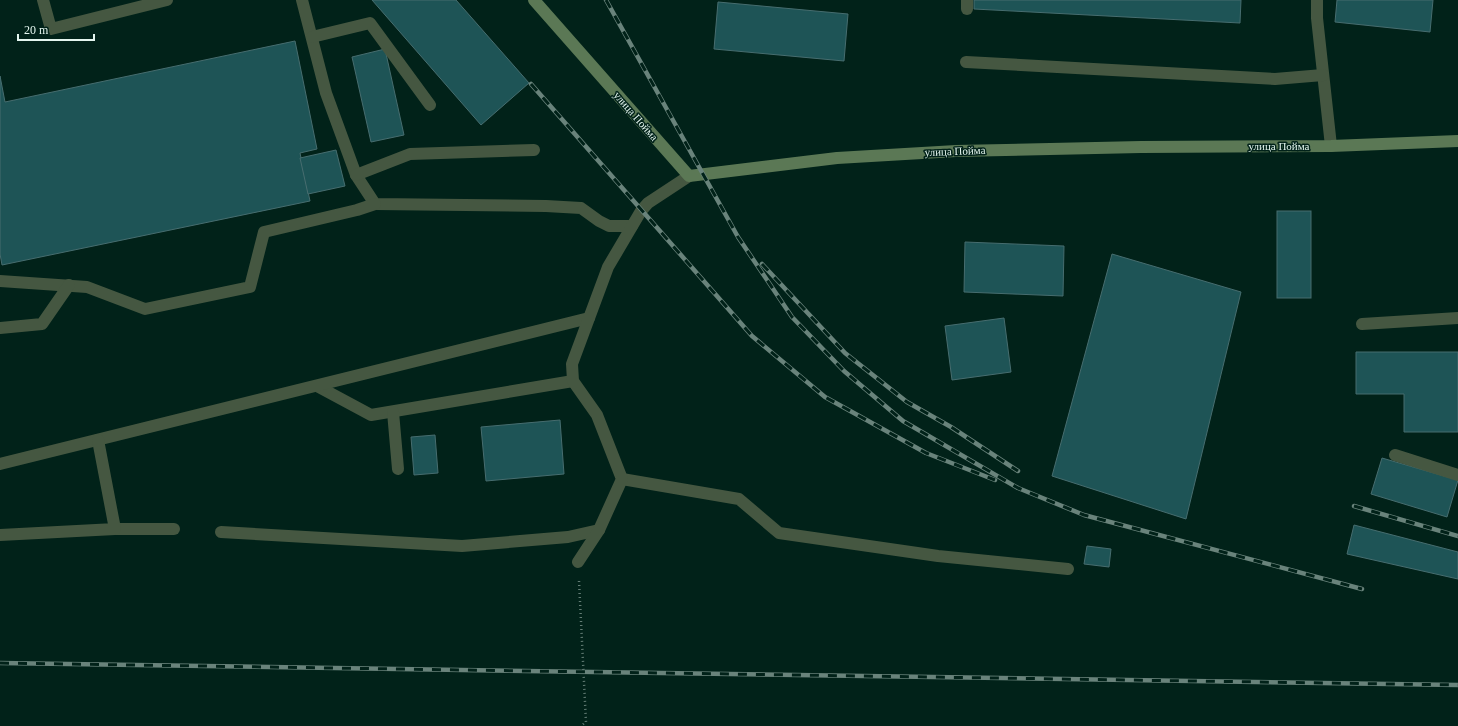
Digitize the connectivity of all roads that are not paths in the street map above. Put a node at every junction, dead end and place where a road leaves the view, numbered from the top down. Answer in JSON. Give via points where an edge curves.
{"nodes":[{"id":1,"x":43,"y":0,"type":"edge"},
{"id":2,"x":167,"y":0,"type":"edge"},
{"id":3,"x":302,"y":0,"type":"edge"},
{"id":4,"x":534,"y":0,"type":"edge"},
{"id":5,"x":1317,"y":0,"type":"edge"},
{"id":6,"x":312,"y":37,"type":"junction"},
{"id":7,"x":966,"y":62,"type":"dead end"},
{"id":8,"x":1323,"y":75,"type":"junction"},
{"id":9,"x":430,"y":105,"type":"dead end"},
{"id":10,"x":1458,"y":141,"type":"edge"},
{"id":11,"x":1331,"y":146,"type":"junction"},
{"id":12,"x":534,"y":150,"type":"dead end"},
{"id":13,"x":356,"y":174,"type":"junction"},
{"id":14,"x":689,"y":176,"type":"junction"},
{"id":15,"x":375,"y":204,"type":"junction"},
{"id":16,"x":632,"y":226,"type":"junction"},
{"id":17,"x":0,"y":280,"type":"edge"},
{"id":18,"x":69,"y":285,"type":"junction"},
{"id":19,"x":589,"y":318,"type":"junction"},
{"id":20,"x":1458,"y":318,"type":"edge"},
{"id":21,"x":1362,"y":324,"type":"dead end"},
{"id":22,"x":0,"y":328,"type":"edge"},
{"id":23,"x":573,"y":382,"type":"junction"},
{"id":24,"x":317,"y":386,"type":"junction"},
{"id":25,"x":393,"y":412,"type":"junction"},
{"id":26,"x":98,"y":440,"type":"junction"},
{"id":27,"x":1395,"y":455,"type":"dead end"},
{"id":28,"x":0,"y":464,"type":"edge"},
{"id":29,"x":398,"y":469,"type":"dead end"},
{"id":30,"x":1458,"y":475,"type":"edge"},
{"id":31,"x":622,"y":479,"type":"junction"},
{"id":32,"x":115,"y":529,"type":"junction"},
{"id":33,"x":174,"y":529,"type":"dead end"},
{"id":34,"x":600,"y":530,"type":"junction"},
{"id":35,"x":221,"y":532,"type":"dead end"},
{"id":36,"x":0,"y":535,"type":"edge"},
{"id":37,"x":578,"y":562,"type":"road end"},
{"id":38,"x":1068,"y":569,"type":"dead end"}],
"edges":[{"from":1,"to":2,"type":"lane","via":[[51,29]]},
{"from":3,"to":6,"type":"lane"},
{"from":4,"to":14,"type":"street","name":"улица Пойма"},
{"from":5,"to":8,"type":"lane"},
{"from":6,"to":9,"type":"lane","via":[[370,23]]},
{"from":6,"to":13,"type":"lane","via":[[326,93]]},
{"from":7,"to":8,"type":"lane","via":[[1275,79]]},
{"from":8,"to":11,"type":"lane"},
{"from":10,"to":11,"type":"street","name":"улица Пойма"},
{"from":11,"to":14,"type":"street","name":"улица Пойма","via":[[956,151],[837,158]]},
{"from":12,"to":13,"type":"lane","via":[[410,154]]},
{"from":13,"to":15,"type":"lane"},
{"from":14,"to":16,"type":"lane","via":[[648,203]]},
{"from":15,"to":16,"type":"lane","via":[[581,208],[610,226]]},
{"from":15,"to":18,"type":"lane","via":[[264,232],[250,287],[145,309],[87,287]]},
{"from":16,"to":19,"type":"lane","via":[[608,267]]},
{"from":17,"to":18,"type":"lane"},
{"from":18,"to":22,"type":"lane","via":[[42,324]]},
{"from":19,"to":23,"type":"lane","via":[[572,364]]},
{"from":19,"to":24,"type":"lane"},
{"from":20,"to":21,"type":"lane"},
{"from":23,"to":25,"type":"lane"},
{"from":23,"to":31,"type":"lane","via":[[597,415]]},
{"from":24,"to":25,"type":"lane","via":[[372,416]]},
{"from":24,"to":26,"type":"lane"},
{"from":25,"to":29,"type":"lane"},
{"from":26,"to":28,"type":"lane"},
{"from":26,"to":32,"type":"lane"},
{"from":27,"to":30,"type":"lane"},
{"from":31,"to":34,"type":"lane"},
{"from":31,"to":38,"type":"lane","via":[[739,499],[779,533],[938,556]]},
{"from":32,"to":33,"type":"lane"},
{"from":32,"to":36,"type":"lane"},
{"from":34,"to":35,"type":"lane","via":[[568,537],[462,546]]},
{"from":34,"to":37,"type":"lane"}]}
